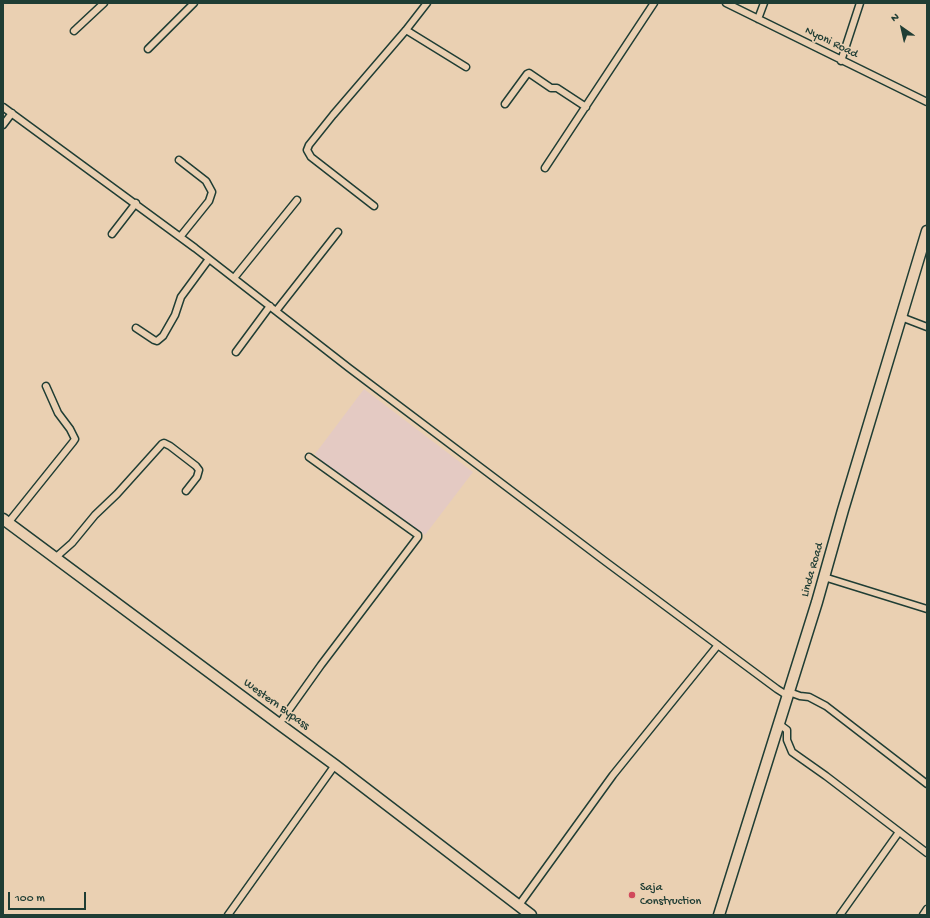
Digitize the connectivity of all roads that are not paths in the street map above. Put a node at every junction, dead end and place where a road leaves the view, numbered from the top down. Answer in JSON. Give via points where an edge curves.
{"nodes":[{"id":1,"x":104,"y":3,"type":"edge"},
{"id":2,"x":194,"y":3,"type":"edge"},
{"id":3,"x":427,"y":3,"type":"edge"},
{"id":4,"x":654,"y":3,"type":"edge"},
{"id":5,"x":726,"y":3,"type":"edge"},
{"id":6,"x":764,"y":3,"type":"edge"},
{"id":7,"x":860,"y":3,"type":"edge"},
{"id":8,"x":758,"y":19,"type":"junction"},
{"id":9,"x":406,"y":30,"type":"junction"},
{"id":10,"x":74,"y":31,"type":"dead end"},
{"id":11,"x":148,"y":49,"type":"dead end"},
{"id":12,"x":841,"y":61,"type":"junction"},
{"id":13,"x":466,"y":67,"type":"dead end"},
{"id":14,"x":927,"y":102,"type":"edge"},
{"id":15,"x":505,"y":104,"type":"dead end"},
{"id":16,"x":3,"y":106,"type":"edge"},
{"id":17,"x":586,"y":108,"type":"junction"},
{"id":18,"x":12,"y":113,"type":"junction"},
{"id":19,"x":3,"y":125,"type":"edge"},
{"id":20,"x":179,"y":160,"type":"dead end"},
{"id":21,"x":545,"y":168,"type":"dead end"},
{"id":22,"x":297,"y":200,"type":"dead end"},
{"id":23,"x":136,"y":203,"type":"junction"},
{"id":24,"x":374,"y":206,"type":"dead end"},
{"id":25,"x":927,"y":231,"type":"edge"},
{"id":26,"x":338,"y":232,"type":"dead end"},
{"id":27,"x":112,"y":234,"type":"dead end"},
{"id":28,"x":180,"y":237,"type":"junction"},
{"id":29,"x":209,"y":259,"type":"junction"},
{"id":30,"x":234,"y":278,"type":"junction"},
{"id":31,"x":270,"y":306,"type":"junction"},
{"id":32,"x":276,"y":311,"type":"junction"},
{"id":33,"x":901,"y":317,"type":"junction"},
{"id":34,"x":927,"y":327,"type":"edge"},
{"id":35,"x":136,"y":328,"type":"dead end"},
{"id":36,"x":236,"y":352,"type":"dead end"},
{"id":37,"x":46,"y":386,"type":"dead end"},
{"id":38,"x":309,"y":458,"type":"dead end"},
{"id":39,"x":186,"y":491,"type":"dead end"},
{"id":40,"x":6,"y":521,"type":"edge"},
{"id":41,"x":55,"y":558,"type":"junction"},
{"id":42,"x":824,"y":577,"type":"junction"},
{"id":43,"x":927,"y":608,"type":"edge"},
{"id":44,"x":718,"y":645,"type":"junction"},
{"id":45,"x":789,"y":694,"type":"junction"},
{"id":46,"x":279,"y":724,"type":"junction"},
{"id":47,"x":779,"y":724,"type":"junction"},
{"id":48,"x":335,"y":765,"type":"junction"},
{"id":49,"x":927,"y":784,"type":"edge"},
{"id":50,"x":899,"y":832,"type":"junction"},
{"id":51,"x":927,"y":853,"type":"edge"},
{"id":52,"x":519,"y":905,"type":"junction"},
{"id":53,"x":927,"y":909,"type":"edge"},
{"id":54,"x":228,"y":915,"type":"edge"},
{"id":55,"x":531,"y":915,"type":"edge"},
{"id":56,"x":720,"y":915,"type":"edge"},
{"id":57,"x":840,"y":915,"type":"edge"},
{"id":58,"x":923,"y":915,"type":"edge"}],
"edges":[{"from":1,"to":10,"type":"street"},
{"from":2,"to":11,"type":"street"},
{"from":3,"to":9,"type":"street"},
{"from":4,"to":17,"type":"street"},
{"from":5,"to":8,"type":"street","name":"Nyoni Road"},
{"from":6,"to":8,"type":"street"},
{"from":7,"to":12,"type":"street"},
{"from":8,"to":12,"type":"street","name":"Nyoni Road"},
{"from":9,"to":13,"type":"street"},
{"from":9,"to":24,"type":"street","via":[[333,115],[307,150],[311,157]]},
{"from":12,"to":14,"type":"street","name":"Nyoni Road"},
{"from":15,"to":17,"type":"street","via":[[529,73],[551,88],[558,88]]},
{"from":16,"to":18,"type":"street"},
{"from":17,"to":21,"type":"street"},
{"from":18,"to":19,"type":"street"},
{"from":18,"to":23,"type":"street"},
{"from":20,"to":28,"type":"street","via":[[206,181],[212,192],[209,201]]},
{"from":22,"to":30,"type":"street"},
{"from":23,"to":27,"type":"street"},
{"from":23,"to":28,"type":"street"},
{"from":25,"to":33,"type":"main road","name":"Linda Road"},
{"from":26,"to":32,"type":"street"},
{"from":28,"to":29,"type":"street"},
{"from":29,"to":30,"type":"street"},
{"from":29,"to":35,"type":"street","via":[[181,296],[175,315],[163,336],[157,341]]},
{"from":30,"to":31,"type":"street"},
{"from":31,"to":32,"type":"street"},
{"from":31,"to":36,"type":"street"},
{"from":32,"to":44,"type":"street"},
{"from":33,"to":34,"type":"street"},
{"from":33,"to":42,"type":"main road","name":"Linda Road"},
{"from":37,"to":40,"type":"street","via":[[58,412],[75,438]]},
{"from":38,"to":46,"type":"street","via":[[418,535],[418,538]]},
{"from":39,"to":41,"type":"street","via":[[198,477],[199,470],[170,446],[162,444],[72,543]]},
{"from":40,"to":41,"type":"main road","name":"Western Bypass"},
{"from":41,"to":46,"type":"main road","name":"Western Bypass"},
{"from":42,"to":43,"type":"street"},
{"from":42,"to":45,"type":"main road","name":"Linda Road"},
{"from":44,"to":45,"type":"street","via":[[777,689]]},
{"from":44,"to":52,"type":"street","via":[[613,775]]},
{"from":45,"to":47,"type":"main road","name":"Linda Road"},
{"from":45,"to":49,"type":"street","via":[[809,697],[826,706]]},
{"from":46,"to":48,"type":"main road","name":"Western Bypass"},
{"from":47,"to":50,"type":"street","via":[[787,730],[787,740],[792,752]]},
{"from":47,"to":56,"type":"main road","name":"Linda Road"},
{"from":48,"to":52,"type":"main road","name":"Western Bypass"},
{"from":48,"to":54,"type":"street"},
{"from":50,"to":51,"type":"street"},
{"from":50,"to":57,"type":"street"},
{"from":52,"to":55,"type":"main road","name":"Western Bypass"},
{"from":53,"to":58,"type":"street"}]}
